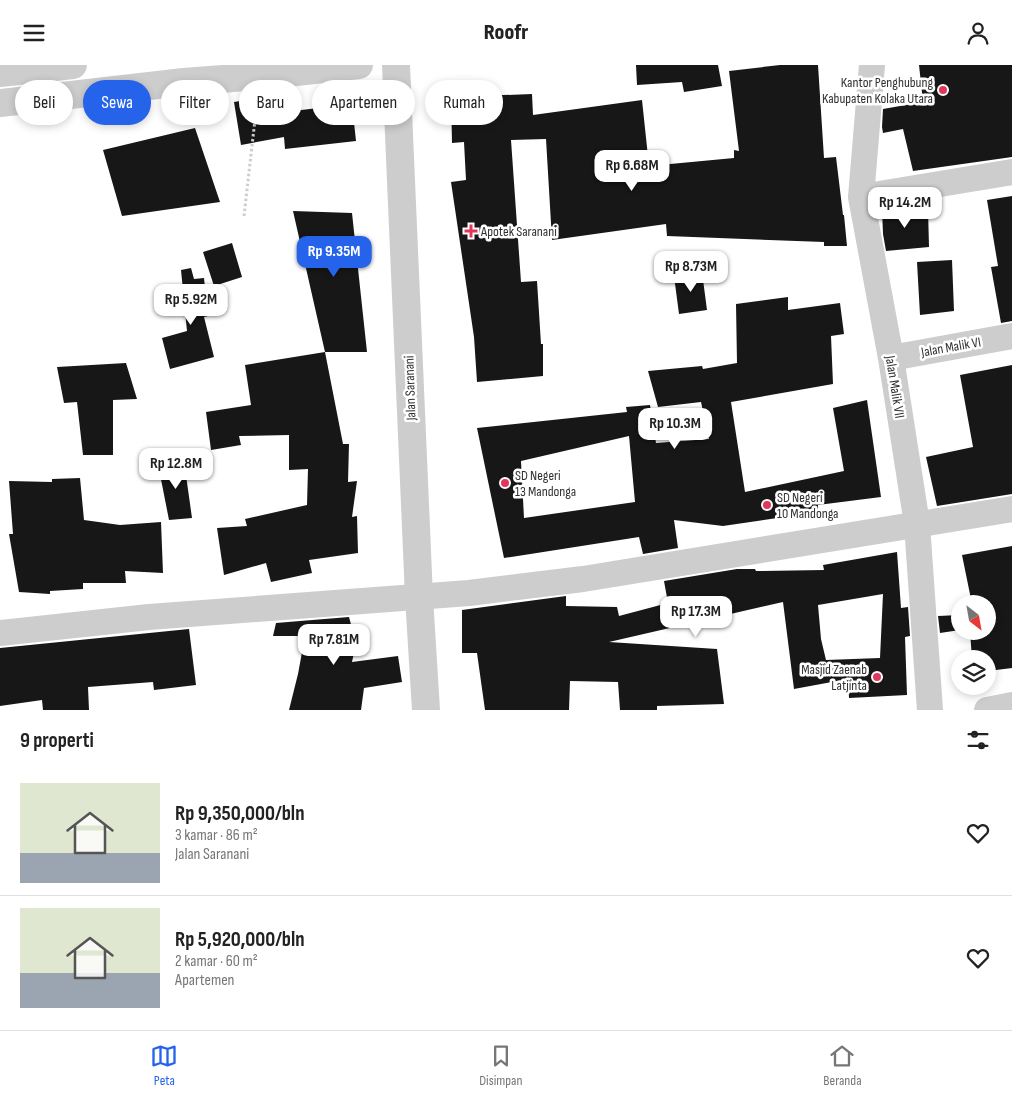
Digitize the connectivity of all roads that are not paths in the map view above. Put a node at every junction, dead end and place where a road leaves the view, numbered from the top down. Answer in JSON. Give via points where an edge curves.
{"nodes":[{"id":1,"x":73,"y":65,"type":"edge"},
{"id":2,"x":359,"y":65,"type":"edge"},
{"id":3,"x":396,"y":65,"type":"edge"},
{"id":4,"x":872,"y":65,"type":"edge"},
{"id":5,"x":17,"y":69,"type":"edge"},
{"id":6,"x":0,"y":103,"type":"edge"},
{"id":7,"x":1012,"y":172,"type":"edge"},
{"id":8,"x":861,"y":197,"type":"junction"},
{"id":9,"x":1012,"y":336,"type":"edge"},
{"id":10,"x":890,"y":358,"type":"junction"},
{"id":11,"x":1012,"y":509,"type":"edge"},
{"id":12,"x":917,"y":524,"type":"junction"},
{"id":13,"x":419,"y":597,"type":"junction"},
{"id":14,"x":0,"y":633,"type":"edge"},
{"id":15,"x":1012,"y":705,"type":"edge"},
{"id":16,"x":426,"y":710,"type":"edge"},
{"id":17,"x":930,"y":710,"type":"edge"},
{"id":18,"x":987,"y":710,"type":"edge"}],
"edges":[{"from":1,"to":5,"type":"street"},
{"from":2,"to":6,"type":"street"},
{"from":3,"to":13,"type":"street","name":"Jalan Saranani"},
{"from":4,"to":8,"type":"street","name":"Jalan Malik VII"},
{"from":7,"to":8,"type":"street"},
{"from":8,"to":10,"type":"street","name":"Jalan Malik VII"},
{"from":9,"to":10,"type":"street","name":"Jalan Malik VI"},
{"from":10,"to":12,"type":"street","name":"Jalan Malik VII"},
{"from":11,"to":12,"type":"street"},
{"from":12,"to":13,"type":"street","via":[[583,579]]},
{"from":12,"to":17,"type":"street","name":"Jalan Malik VII"},
{"from":13,"to":14,"type":"street","via":[[149,617]]},
{"from":13,"to":16,"type":"street","name":"Jalan Saranani"},
{"from":15,"to":18,"type":"street"}]}
